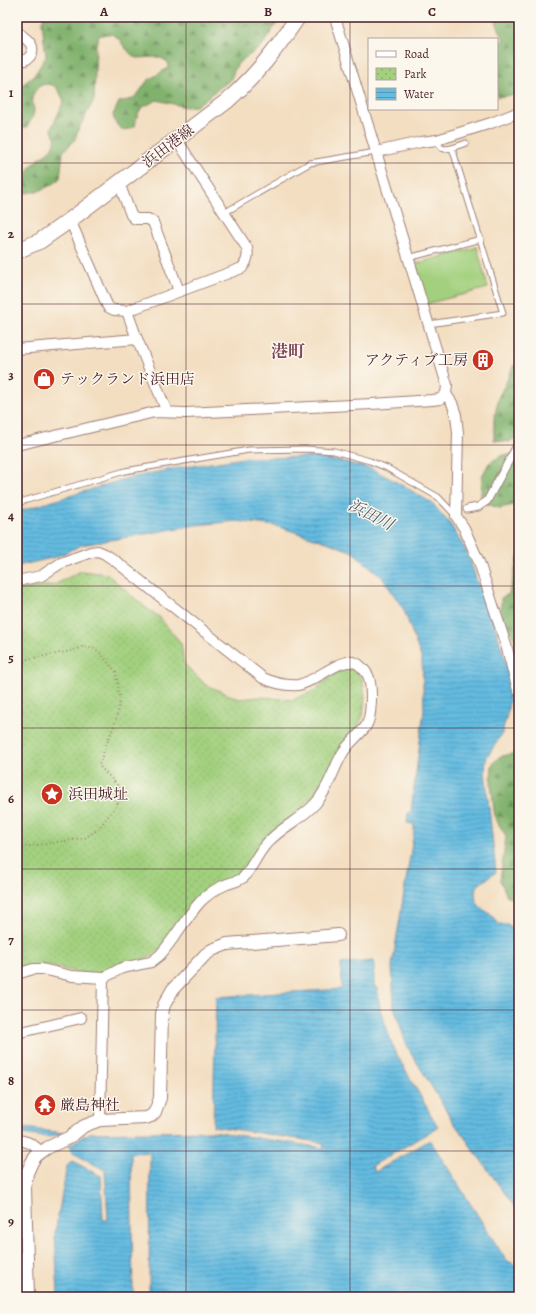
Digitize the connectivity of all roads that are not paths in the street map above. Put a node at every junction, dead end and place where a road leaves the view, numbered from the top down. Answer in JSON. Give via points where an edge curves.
{"nodes":[{"id":1,"x":298,"y":17,"type":"edge"},
{"id":2,"x":335,"y":17,"type":"edge"},
{"id":3,"x":17,"y":32,"type":"edge"},
{"id":4,"x":17,"y":60,"type":"edge"},
{"id":5,"x":519,"y":112,"type":"edge"},
{"id":6,"x":177,"y":140,"type":"junction"},
{"id":7,"x":437,"y":140,"type":"junction"},
{"id":8,"x":466,"y":143,"type":"dead end"},
{"id":9,"x":452,"y":148,"type":"junction"},
{"id":10,"x":376,"y":152,"type":"junction"},
{"id":11,"x":120,"y":183,"type":"junction"},
{"id":12,"x":224,"y":212,"type":"junction"},
{"id":13,"x":70,"y":220,"type":"junction"},
{"id":14,"x":481,"y":239,"type":"junction"},
{"id":15,"x":17,"y":251,"type":"edge"},
{"id":16,"x":408,"y":258,"type":"junction"},
{"id":17,"x":180,"y":291,"type":"junction"},
{"id":18,"x":127,"y":311,"type":"junction"},
{"id":19,"x":429,"y":324,"type":"junction"},
{"id":20,"x":137,"y":339,"type":"junction"},
{"id":21,"x":17,"y":348,"type":"edge"},
{"id":22,"x":446,"y":394,"type":"junction"},
{"id":23,"x":167,"y":412,"type":"junction"},
{"id":24,"x":519,"y":442,"type":"edge"},
{"id":25,"x":17,"y":445,"type":"edge"},
{"id":26,"x":516,"y":451,"type":"edge"},
{"id":27,"x":17,"y":503,"type":"edge"},
{"id":28,"x":467,"y":509,"type":"dead end"},
{"id":29,"x":456,"y":516,"type":"junction"},
{"id":30,"x":17,"y":581,"type":"edge"},
{"id":31,"x":518,"y":690,"type":"dead end"},
{"id":32,"x":338,"y":936,"type":"dead end"},
{"id":33,"x":17,"y":974,"type":"edge"},
{"id":34,"x":103,"y":978,"type":"junction"},
{"id":35,"x":81,"y":1018,"type":"dead end"},
{"id":36,"x":17,"y":1033,"type":"edge"},
{"id":37,"x":100,"y":1120,"type":"junction"},
{"id":38,"x":17,"y":1140,"type":"edge"},
{"id":39,"x":41,"y":1152,"type":"junction"},
{"id":40,"x":28,"y":1297,"type":"edge"}],
"edges":[{"from":1,"to":6,"type":"main road","name":"浜田港線","via":[[268,61],[241,89]]},
{"from":2,"to":10,"type":"street"},
{"from":3,"to":4,"type":"street","via":[[30,42],[32,53],[24,61]]},
{"from":5,"to":7,"type":"street"},
{"from":6,"to":11,"type":"main road","name":"浜田港線"},
{"from":6,"to":12,"type":"street"},
{"from":7,"to":9,"type":"lane","via":[[441,148]]},
{"from":7,"to":10,"type":"street"},
{"from":8,"to":9,"type":"lane"},
{"from":9,"to":14,"type":"lane"},
{"from":10,"to":12,"type":"lane","via":[[310,163]]},
{"from":10,"to":16,"type":"street"},
{"from":11,"to":13,"type":"main road","name":"浜田港線"},
{"from":11,"to":17,"type":"street","via":[[131,215],[135,219],[148,219],[154,222]]},
{"from":12,"to":17,"type":"street","via":[[247,248],[248,259],[242,268]]},
{"from":13,"to":15,"type":"main road","name":"浜田港線","via":[[40,241]]},
{"from":13,"to":18,"type":"street","via":[[108,307]]},
{"from":14,"to":16,"type":"lane"},
{"from":14,"to":19,"type":"lane","via":[[503,313]]},
{"from":16,"to":19,"type":"street"},
{"from":17,"to":18,"type":"street"},
{"from":18,"to":20,"type":"street"},
{"from":19,"to":22,"type":"street","via":[[447,385]]},
{"from":20,"to":21,"type":"street"},
{"from":20,"to":23,"type":"street"},
{"from":22,"to":23,"type":"street","via":[[440,399],[372,404]]},
{"from":22,"to":29,"type":"street","via":[[456,415],[458,433]]},
{"from":23,"to":25,"type":"street","via":[[155,412]]},
{"from":24,"to":26,"type":"street"},
{"from":26,"to":28,"type":"street","via":[[487,501],[478,507]]},
{"from":27,"to":29,"type":"lane","via":[[125,471],[249,450],[306,449],[334,451],[387,468],[438,497]]},
{"from":29,"to":31,"type":"street","via":[[479,562]]},
{"from":30,"to":34,"type":"street","via":[[41,576],[61,563],[98,551],[114,560],[263,678],[274,683],[298,685],[345,662],[358,664],[369,677],[371,702],[367,725],[343,752],[316,803],[266,843],[243,877],[212,892],[201,902],[160,956],[151,962],[122,968]]},
{"from":32,"to":37,"type":"street","via":[[227,944],[205,955],[172,990],[164,1005],[160,1098],[156,1112],[139,1120]]},
{"from":33,"to":34,"type":"street","via":[[42,969],[72,976]]},
{"from":34,"to":37,"type":"street"},
{"from":35,"to":36,"type":"street"},
{"from":37,"to":39,"type":"street","via":[[84,1126],[70,1137]]},
{"from":38,"to":39,"type":"street","via":[[34,1145]]},
{"from":39,"to":40,"type":"street","via":[[29,1168],[25,1188]]}]}
